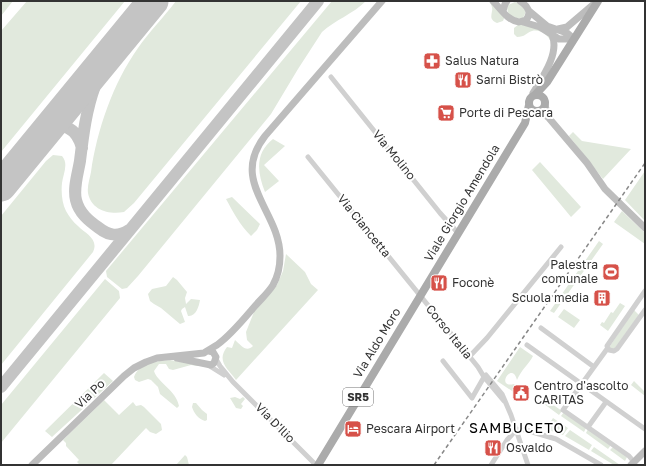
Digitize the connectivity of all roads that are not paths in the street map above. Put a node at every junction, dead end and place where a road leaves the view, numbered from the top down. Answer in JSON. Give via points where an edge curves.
{"nodes":[{"id":1,"x":382,"y":1,"type":"edge"},
{"id":2,"x":493,"y":1,"type":"edge"},
{"id":3,"x":507,"y":1,"type":"edge"},
{"id":4,"x":520,"y":1,"type":"edge"},
{"id":5,"x":598,"y":1,"type":"edge"},
{"id":6,"x":503,"y":11,"type":"junction"},
{"id":7,"x":529,"y":11,"type":"junction"},
{"id":8,"x":523,"y":22,"type":"junction"},
{"id":9,"x":554,"y":32,"type":"junction"},
{"id":10,"x":574,"y":39,"type":"junction"},
{"id":11,"x":331,"y":77,"type":"dead end"},
{"id":12,"x":547,"y":82,"type":"junction"},
{"id":13,"x":533,"y":96,"type":"junction"},
{"id":14,"x":544,"y":102,"type":"junction"},
{"id":15,"x":529,"y":106,"type":"junction"},
{"id":16,"x":537,"y":111,"type":"junction"},
{"id":17,"x":548,"y":117,"type":"junction"},
{"id":18,"x":525,"y":123,"type":"junction"},
{"id":19,"x":308,"y":157,"type":"dead end"},
{"id":20,"x":645,"y":228,"type":"edge"},
{"id":21,"x":458,"y":233,"type":"junction"},
{"id":22,"x":561,"y":247,"type":"dead end"},
{"id":23,"x":645,"y":291,"type":"edge"},
{"id":24,"x":420,"y":295,"type":"junction"},
{"id":25,"x":645,"y":310,"type":"edge"},
{"id":26,"x":541,"y":328,"type":"dead end"},
{"id":27,"x":232,"y":332,"type":"junction"},
{"id":28,"x":528,"y":345,"type":"dead end"},
{"id":29,"x":608,"y":349,"type":"junction"},
{"id":30,"x":206,"y":352,"type":"junction"},
{"id":31,"x":173,"y":357,"type":"junction"},
{"id":32,"x":469,"y":357,"type":"junction"},
{"id":33,"x":216,"y":358,"type":"junction"},
{"id":34,"x":443,"y":361,"type":"dead end"},
{"id":35,"x":206,"y":364,"type":"junction"},
{"id":36,"x":594,"y":366,"type":"junction"},
{"id":37,"x":479,"y":369,"type":"junction"},
{"id":38,"x":484,"y":378,"type":"junction"},
{"id":39,"x":233,"y":382,"type":"junction"},
{"id":40,"x":581,"y":384,"type":"junction"},
{"id":41,"x":504,"y":401,"type":"junction"},
{"id":42,"x":606,"y":402,"type":"junction"},
{"id":43,"x":588,"y":427,"type":"junction"},
{"id":44,"x":645,"y":429,"type":"edge"},
{"id":45,"x":516,"y":430,"type":"junction"},
{"id":46,"x":645,"y":451,"type":"edge"},
{"id":47,"x":633,"y":463,"type":"edge"},
{"id":48,"x":32,"y":465,"type":"edge"},
{"id":49,"x":317,"y":465,"type":"edge"},
{"id":50,"x":491,"y":465,"type":"edge"},
{"id":51,"x":528,"y":465,"type":"edge"},
{"id":52,"x":601,"y":465,"type":"edge"}],
"edges":[{"from":1,"to":27,"type":"street","via":[[265,136],[255,152],[252,167],[254,182],[276,234],[280,266],[271,287]]},
{"from":2,"to":6,"type":"street"},
{"from":3,"to":6,"type":"street"},
{"from":4,"to":7,"type":"street"},
{"from":5,"to":9,"type":"street","via":[[567,27]]},
{"from":5,"to":10,"type":"main road","number":"SR5"},
{"from":6,"to":8,"type":"street","via":[[516,22]]},
{"from":7,"to":8,"type":"street","via":[[528,18]]},
{"from":7,"to":9,"type":"street"},
{"from":8,"to":9,"type":"street"},
{"from":9,"to":10,"type":"street","via":[[567,33]]},
{"from":9,"to":13,"type":"street","via":[[553,55]]},
{"from":10,"to":12,"type":"main road","number":"SR5"},
{"from":11,"to":21,"type":"street","name":"Via Molino"},
{"from":12,"to":13,"type":"main road","number":"SR5"},
{"from":12,"to":14,"type":"main road","number":"SR5"},
{"from":13,"to":14,"type":"main road","via":[[540,95]]},
{"from":13,"to":15,"type":"main road","number":"SR5","via":[[529,100]]},
{"from":14,"to":16,"type":"main road","number":"SR5","via":[[542,110]]},
{"from":14,"to":17,"type":"street"},
{"from":15,"to":16,"type":"main road"},
{"from":15,"to":18,"type":"main road","name":"Viale Giorgio Amendola","number":"SR5"},
{"from":16,"to":17,"type":"street"},
{"from":16,"to":18,"type":"main road","name":"Viale Giorgio Amendola","number":"SR5"},
{"from":17,"to":20,"type":"street","via":[[587,163],[605,189]]},
{"from":18,"to":21,"type":"main road","name":"Viale Giorgio Amendola","number":"SR5"},
{"from":19,"to":24,"type":"street","name":"Via Ciancetta"},
{"from":21,"to":24,"type":"main road","name":"Viale Giorgio Amendola","number":"SR5"},
{"from":22,"to":32,"type":"street"},
{"from":23,"to":29,"type":"street","via":[[607,346]]},
{"from":24,"to":32,"type":"street","name":"Corso Italia"},
{"from":24,"to":49,"type":"main road","name":"Via Aldo Moro","number":"SR5"},
{"from":25,"to":29,"type":"street","via":[[616,351]]},
{"from":26,"to":36,"type":"street"},
{"from":27,"to":30,"type":"street"},
{"from":27,"to":33,"type":"street"},
{"from":28,"to":40,"type":"street"},
{"from":29,"to":36,"type":"street"},
{"from":30,"to":31,"type":"street","name":"Via Po"},
{"from":30,"to":33,"type":"street","via":[[213,352]]},
{"from":30,"to":35,"type":"street","via":[[202,359]]},
{"from":31,"to":35,"type":"street","name":"Via Po"},
{"from":31,"to":48,"type":"street","name":"Via Po","via":[[151,360],[129,371]]},
{"from":32,"to":37,"type":"street","name":"Corso Italia"},
{"from":33,"to":35,"type":"street","via":[[214,363]]},
{"from":33,"to":39,"type":"street","name":"Via D'Ilio","via":[[222,370]]},
{"from":34,"to":38,"type":"street","via":[[472,398]]},
{"from":35,"to":39,"type":"street","name":"Via D'Ilio"},
{"from":36,"to":40,"type":"street"},
{"from":37,"to":38,"type":"street","name":"Corso Italia"},
{"from":37,"to":41,"type":"street","name":"Corso Italia","via":[[495,385]]},
{"from":38,"to":41,"type":"street","name":"Corso Italia"},
{"from":39,"to":49,"type":"street","name":"Via D'Ilio"},
{"from":40,"to":42,"type":"street"},
{"from":40,"to":43,"type":"street","via":[[563,410]]},
{"from":41,"to":45,"type":"street","name":"Corso Italia","via":[[512,415]]},
{"from":42,"to":43,"type":"street"},
{"from":42,"to":44,"type":"street"},
{"from":43,"to":47,"type":"street","via":[[629,456]]},
{"from":45,"to":50,"type":"street"},
{"from":45,"to":51,"type":"street","name":"Corso Italia"},
{"from":45,"to":52,"type":"street","via":[[522,429],[551,437]]},
{"from":46,"to":47,"type":"street"}]}
